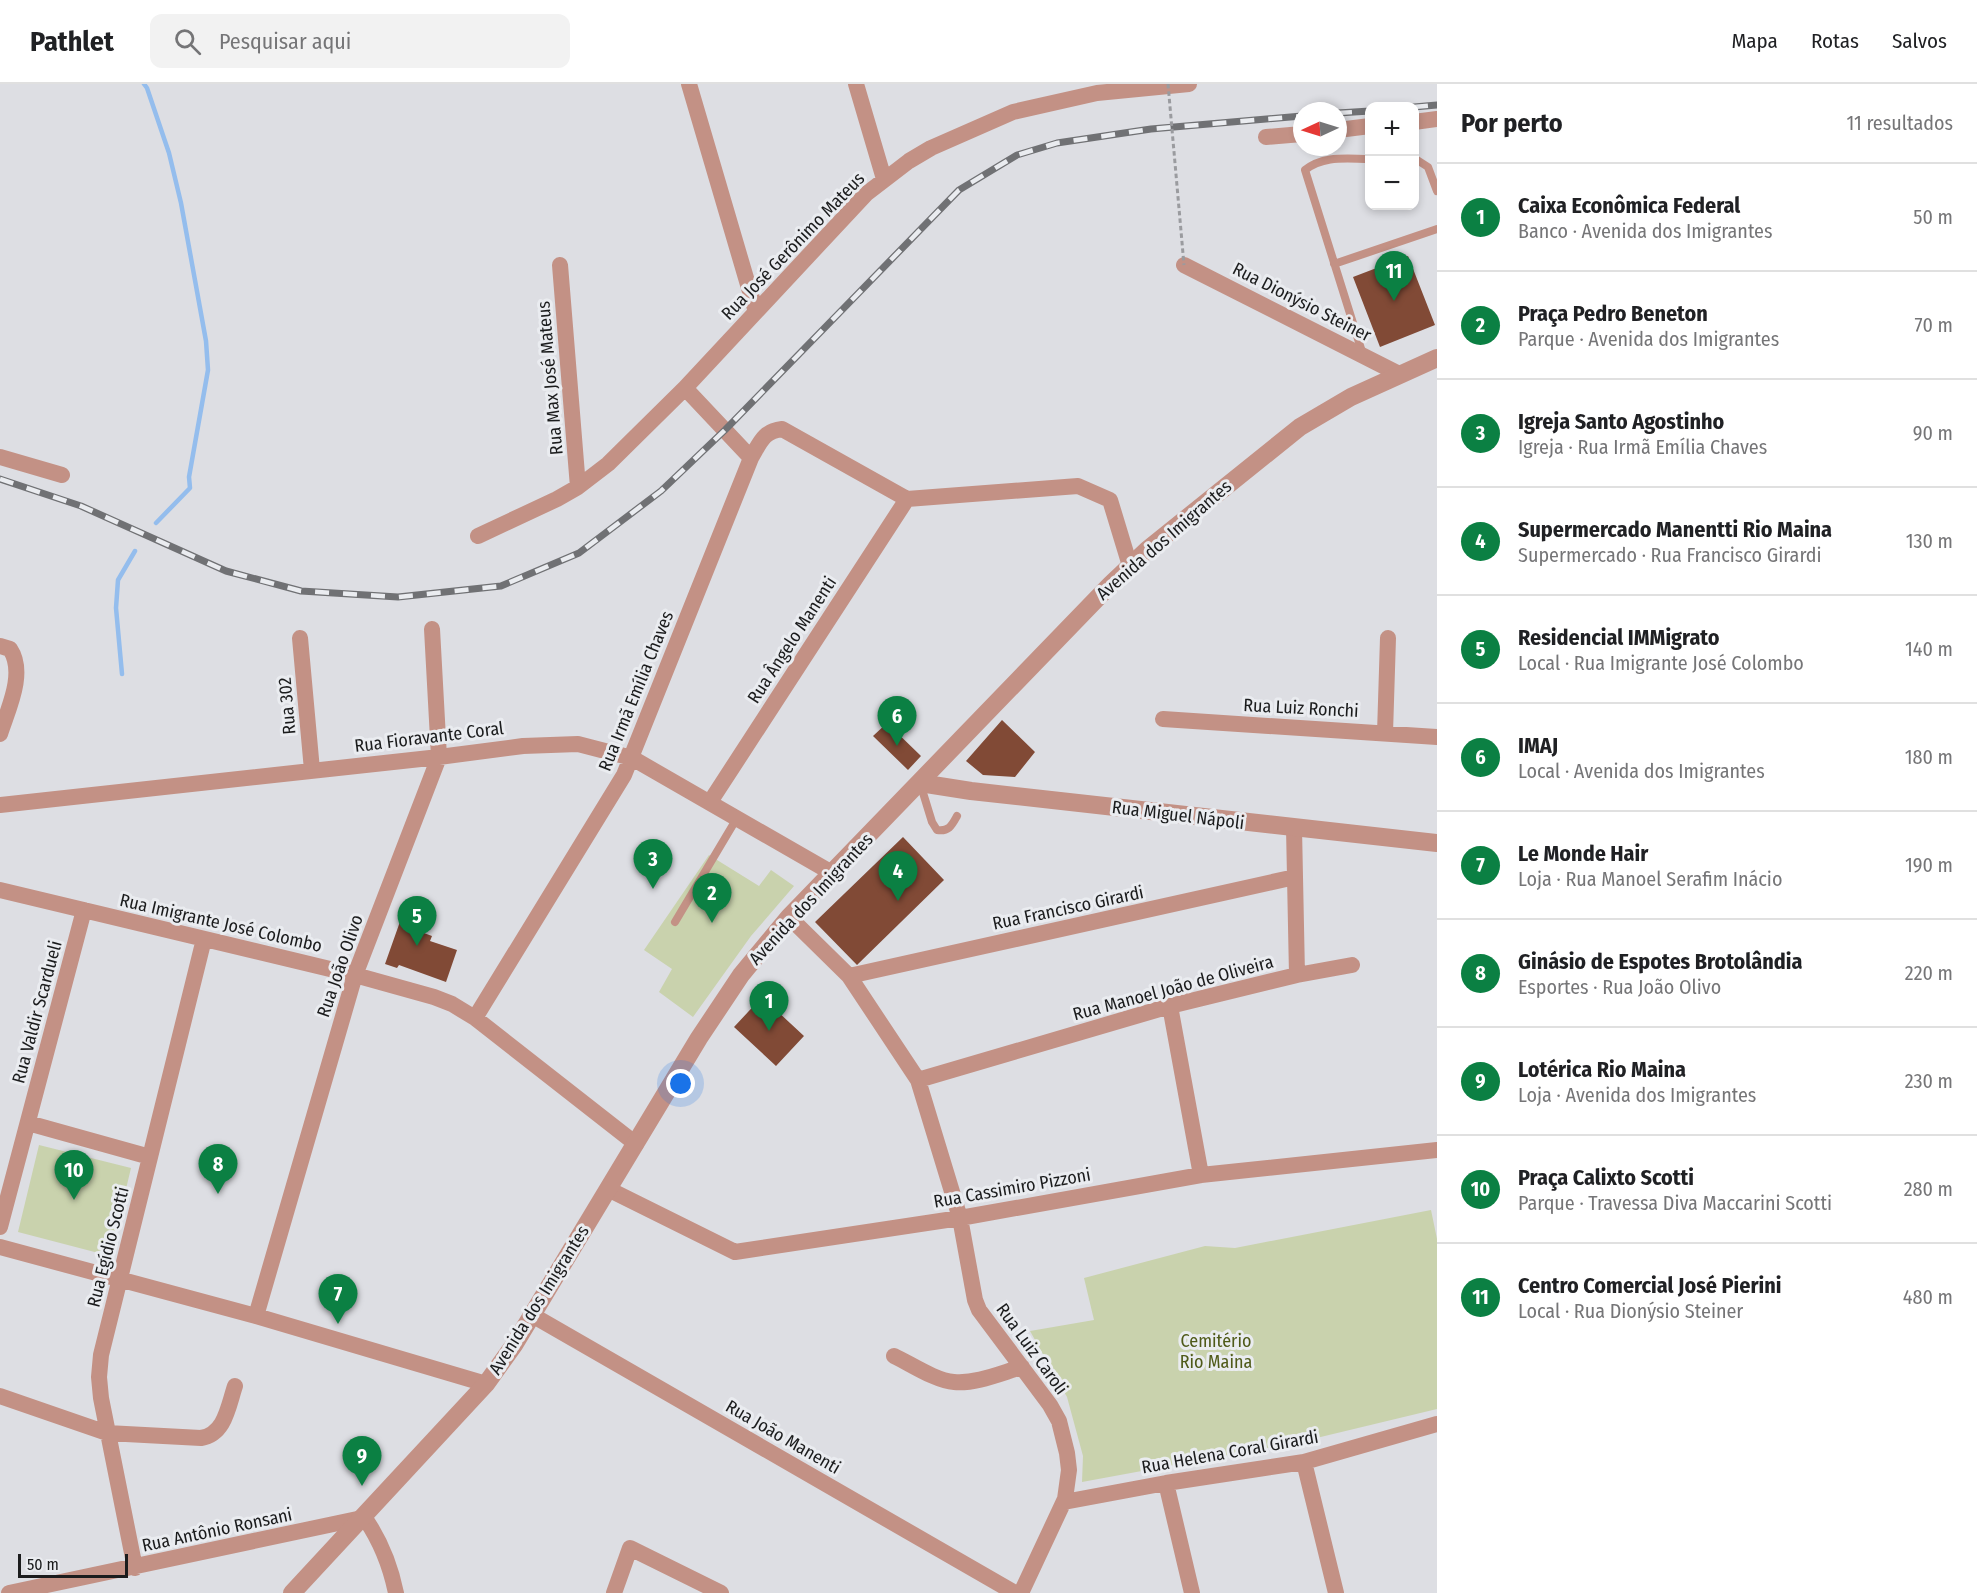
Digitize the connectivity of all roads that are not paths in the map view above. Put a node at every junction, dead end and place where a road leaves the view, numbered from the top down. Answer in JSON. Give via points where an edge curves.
{"nodes":[{"id":1,"x":689,"y":84,"type":"edge"},
{"id":2,"x":856,"y":84,"type":"edge"},
{"id":3,"x":1189,"y":84,"type":"edge"},
{"id":4,"x":1095,"y":88,"type":"edge"},
{"id":5,"x":1437,"y":119,"type":"edge"},
{"id":6,"x":1419,"y":121,"type":"edge"},
{"id":7,"x":1365,"y":127,"type":"edge"},
{"id":8,"x":1347,"y":129,"type":"edge"},
{"id":9,"x":1293,"y":135,"type":"edge"},
{"id":10,"x":1266,"y":137,"type":"dead end"},
{"id":11,"x":1365,"y":159,"type":"edge"},
{"id":12,"x":1419,"y":161,"type":"edge"},
{"id":13,"x":884,"y":179,"type":"junction"},
{"id":14,"x":1437,"y":191,"type":"edge"},
{"id":15,"x":1437,"y":229,"type":"edge"},
{"id":16,"x":1334,"y":264,"type":"junction"},
{"id":17,"x":560,"y":265,"type":"dead end"},
{"id":18,"x":1185,"y":265,"type":"road end"},
{"id":19,"x":756,"y":312,"type":"junction"},
{"id":20,"x":1363,"y":356,"type":"junction"},
{"id":21,"x":1437,"y":358,"type":"edge"},
{"id":22,"x":1401,"y":375,"type":"junction"},
{"id":23,"x":685,"y":388,"type":"junction"},
{"id":24,"x":0,"y":457,"type":"edge"},
{"id":25,"x":751,"y":458,"type":"junction"},
{"id":26,"x":62,"y":475,"type":"dead end"},
{"id":27,"x":578,"y":487,"type":"junction"},
{"id":28,"x":907,"y":499,"type":"junction"},
{"id":29,"x":478,"y":536,"type":"dead end"},
{"id":30,"x":1130,"y":566,"type":"junction"},
{"id":31,"x":432,"y":629,"type":"dead end"},
{"id":32,"x":300,"y":638,"type":"dead end"},
{"id":33,"x":1388,"y":638,"type":"dead end"},
{"id":34,"x":5,"y":647,"type":"edge"},
{"id":35,"x":1163,"y":719,"type":"dead end"},
{"id":36,"x":1385,"y":732,"type":"junction"},
{"id":37,"x":0,"y":734,"type":"edge"},
{"id":38,"x":1437,"y":737,"type":"edge"},
{"id":39,"x":439,"y":757,"type":"junction"},
{"id":40,"x":632,"y":758,"type":"junction"},
{"id":41,"x":312,"y":770,"type":"junction"},
{"id":42,"x":920,"y":783,"type":"junction"},
{"id":43,"x":710,"y":802,"type":"junction"},
{"id":44,"x":0,"y":805,"type":"edge"},
{"id":45,"x":957,"y":816,"type":"dead end"},
{"id":46,"x":738,"y":818,"type":"junction"},
{"id":47,"x":1294,"y":828,"type":"junction"},
{"id":48,"x":1437,"y":843,"type":"edge"},
{"id":49,"x":832,"y":873,"type":"junction"},
{"id":50,"x":1295,"y":878,"type":"junction"},
{"id":51,"x":0,"y":890,"type":"edge"},
{"id":52,"x":84,"y":910,"type":"junction"},
{"id":53,"x":789,"y":917,"type":"junction"},
{"id":54,"x":675,"y":922,"type":"dead end"},
{"id":55,"x":204,"y":939,"type":"junction"},
{"id":56,"x":1352,"y":965,"type":"dead end"},
{"id":57,"x":355,"y":975,"type":"junction"},
{"id":58,"x":1297,"y":975,"type":"junction"},
{"id":59,"x":849,"y":976,"type":"junction"},
{"id":60,"x":1170,"y":1006,"type":"junction"},
{"id":61,"x":475,"y":1018,"type":"junction"},
{"id":62,"x":918,"y":1080,"type":"junction"},
{"id":63,"x":28,"y":1123,"type":"junction"},
{"id":64,"x":636,"y":1144,"type":"junction"},
{"id":65,"x":1437,"y":1150,"type":"edge"},
{"id":66,"x":150,"y":1156,"type":"junction"},
{"id":67,"x":1201,"y":1175,"type":"junction"},
{"id":68,"x":608,"y":1189,"type":"junction"},
{"id":69,"x":960,"y":1218,"type":"junction"},
{"id":70,"x":0,"y":1227,"type":"edge"},
{"id":71,"x":0,"y":1247,"type":"edge"},
{"id":72,"x":120,"y":1279,"type":"junction"},
{"id":73,"x":532,"y":1315,"type":"junction"},
{"id":74,"x":256,"y":1316,"type":"junction"},
{"id":75,"x":894,"y":1356,"type":"dead end"},
{"id":76,"x":1022,"y":1367,"type":"junction"},
{"id":77,"x":486,"y":1384,"type":"junction"},
{"id":78,"x":235,"y":1386,"type":"dead end"},
{"id":79,"x":0,"y":1396,"type":"edge"},
{"id":80,"x":1437,"y":1424,"type":"edge"},
{"id":81,"x":107,"y":1433,"type":"junction"},
{"id":82,"x":1304,"y":1462,"type":"junction"},
{"id":83,"x":1166,"y":1483,"type":"junction"},
{"id":84,"x":1064,"y":1502,"type":"junction"},
{"id":85,"x":363,"y":1518,"type":"junction"},
{"id":86,"x":135,"y":1568,"type":"junction"},
{"id":87,"x":9,"y":1593,"type":"edge"},
{"id":88,"x":292,"y":1593,"type":"edge"},
{"id":89,"x":396,"y":1593,"type":"edge"},
{"id":90,"x":614,"y":1593,"type":"edge"},
{"id":91,"x":721,"y":1593,"type":"edge"},
{"id":92,"x":1015,"y":1593,"type":"edge"},
{"id":93,"x":1022,"y":1593,"type":"edge"},
{"id":94,"x":1192,"y":1593,"type":"edge"},
{"id":95,"x":1336,"y":1593,"type":"edge"}],
"edges":[{"from":1,"to":19,"type":"street"},
{"from":2,"to":13,"type":"street"},
{"from":3,"to":4,"type":"street","name":"Rua José Gerônimo Mateus"},
{"from":4,"to":13,"type":"street","name":"Rua José Gerônimo Mateus","via":[[1013,112],[931,148]]},
{"from":5,"to":6,"type":"street"},
{"from":7,"to":8,"type":"street"},
{"from":9,"to":10,"type":"street"},
{"from":11,"to":16,"type":"lane","via":[[1335,158],[1314,163],[1305,170]]},
{"from":12,"to":14,"type":"lane","via":[[1428,167]]},
{"from":13,"to":19,"type":"street","name":"Rua José Gerônimo Mateus"},
{"from":15,"to":16,"type":"lane"},
{"from":16,"to":20,"type":"lane"},
{"from":17,"to":27,"type":"street","name":"Rua Max José Mateus"},
{"from":18,"to":20,"type":"street","name":"Rua Dionýsio Steiner"},
{"from":19,"to":23,"type":"street","name":"Rua José Gerônimo Mateus"},
{"from":20,"to":22,"type":"street","name":"Rua Dionýsio Steiner"},
{"from":21,"to":22,"type":"street","name":"Avenida dos Imigrantes"},
{"from":22,"to":30,"type":"street","name":"Avenida dos Imigrantes","via":[[1351,397],[1300,427]]},
{"from":23,"to":25,"type":"street"},
{"from":23,"to":27,"type":"street","name":"Rua José Gerônimo Mateus","via":[[634,441]]},
{"from":24,"to":26,"type":"street"},
{"from":25,"to":28,"type":"street","name":"Rua Irmã Emília Chaves","via":[[771,430],[782,429]]},
{"from":25,"to":40,"type":"street","name":"Rua Irmã Emília Chaves"},
{"from":27,"to":29,"type":"street","name":"Rua José Gerônimo Mateus"},
{"from":28,"to":30,"type":"street","via":[[1078,486],[1110,500]]},
{"from":28,"to":43,"type":"street","name":"Rua Ângelo Manenti"},
{"from":30,"to":42,"type":"street","name":"Avenida dos Imigrantes"},
{"from":31,"to":39,"type":"street","name":"Rua João Olivo"},
{"from":32,"to":41,"type":"street","name":"Rua 302"},
{"from":33,"to":36,"type":"street"},
{"from":34,"to":37,"type":"street","via":[[16,663],[16,673]]},
{"from":35,"to":36,"type":"street","name":"Rua Luiz Ronchi"},
{"from":36,"to":38,"type":"street","name":"Rua Luiz Ronchi"},
{"from":39,"to":40,"type":"street","name":"Rua Fioravante Coral","via":[[523,746],[578,744]]},
{"from":39,"to":41,"type":"street","name":"Rua Fioravante Coral"},
{"from":39,"to":57,"type":"street","name":"Rua João Olivo"},
{"from":40,"to":43,"type":"street","name":"Rua Fioravante Coral"},
{"from":40,"to":61,"type":"street","name":"Rua Irmã Emília Chaves"},
{"from":41,"to":44,"type":"street","name":"Rua Fioravante Coral"},
{"from":42,"to":45,"type":"lane","via":[[937,830],[950,828]]},
{"from":42,"to":47,"type":"street","name":"Rua Miguel Nápoli"},
{"from":42,"to":49,"type":"street","name":"Avenida dos Imigrantes"},
{"from":43,"to":46,"type":"street","name":"Rua Fioravante Coral"},
{"from":46,"to":49,"type":"street","name":"Rua Fioravante Coral"},
{"from":46,"to":54,"type":"lane"},
{"from":47,"to":48,"type":"street","name":"Rua Miguel Nápoli"},
{"from":47,"to":50,"type":"street","name":"Rua Manoel João de Oliveira"},
{"from":49,"to":53,"type":"street","name":"Avenida dos Imigrantes"},
{"from":50,"to":58,"type":"street","name":"Rua Manoel João de Oliveira"},
{"from":50,"to":59,"type":"street","name":"Rua Francisco Girardi"},
{"from":51,"to":52,"type":"street","name":"Rua Imigrante José Colombo"},
{"from":52,"to":55,"type":"street","name":"Rua Imigrante José Colombo"},
{"from":52,"to":63,"type":"street","name":"Rua Valdir Scardueli"},
{"from":53,"to":59,"type":"street","name":"Rua Luiz Caroli"},
{"from":53,"to":64,"type":"street","name":"Avenida dos Imigrantes","via":[[720,1005]]},
{"from":55,"to":57,"type":"street","name":"Rua Imigrante José Colombo"},
{"from":55,"to":66,"type":"street","name":"Rua Egídio Scotti"},
{"from":56,"to":58,"type":"street"},
{"from":57,"to":61,"type":"street","name":"Rua Imigrante José Colombo","via":[[443,1001]]},
{"from":57,"to":74,"type":"street","name":"Rua João Olivo"},
{"from":58,"to":60,"type":"street","name":"Rua Manoel João de Oliveira"},
{"from":59,"to":62,"type":"street","name":"Rua Luiz Caroli"},
{"from":60,"to":62,"type":"street","name":"Rua Manoel João de Oliveira"},
{"from":60,"to":67,"type":"street"},
{"from":61,"to":64,"type":"street","name":"Rua Imigrante José Colombo"},
{"from":62,"to":69,"type":"street","name":"Rua Luiz Caroli"},
{"from":63,"to":66,"type":"street"},
{"from":63,"to":70,"type":"street","name":"Rua Valdir Scardueli"},
{"from":64,"to":68,"type":"street","name":"Avenida dos Imigrantes"},
{"from":65,"to":67,"type":"street","name":"Rua Cassimiro Pizzoni"},
{"from":66,"to":72,"type":"street","name":"Rua Egídio Scotti"},
{"from":67,"to":69,"type":"street","name":"Rua Cassimiro Pizzoni"},
{"from":68,"to":69,"type":"street","name":"Rua Cassimiro Pizzoni","via":[[735,1252]]},
{"from":68,"to":73,"type":"street","name":"Avenida dos Imigrantes"},
{"from":69,"to":76,"type":"street","name":"Rua Luiz Caroli","via":[[979,1310]]},
{"from":71,"to":72,"type":"street"},
{"from":72,"to":74,"type":"street"},
{"from":72,"to":81,"type":"street","name":"Rua Egídio Scotti","via":[[99,1377]]},
{"from":73,"to":77,"type":"street","name":"Avenida dos Imigrantes"},
{"from":73,"to":92,"type":"street","name":"Rua João Manenti"},
{"from":74,"to":77,"type":"street"},
{"from":75,"to":76,"type":"street","via":[[953,1382],[968,1382]]},
{"from":76,"to":84,"type":"street","name":"Rua Luiz Caroli","via":[[1050,1405],[1064,1436],[1069,1470]]},
{"from":77,"to":85,"type":"street","name":"Avenida dos Imigrantes"},
{"from":78,"to":81,"type":"street","via":[[218,1430],[210,1436]]},
{"from":79,"to":81,"type":"street"},
{"from":80,"to":82,"type":"street","name":"Rua Helena Coral Girardi"},
{"from":81,"to":86,"type":"street","name":"Rua Egídio Scotti"},
{"from":82,"to":83,"type":"street","name":"Rua Helena Coral Girardi"},
{"from":82,"to":95,"type":"street"},
{"from":83,"to":84,"type":"street","name":"Rua Helena Coral Girardi"},
{"from":83,"to":94,"type":"street"},
{"from":84,"to":93,"type":"street","name":"Rua Luiz Caroli"},
{"from":85,"to":86,"type":"street","name":"Rua Antônio Ronsani"},
{"from":85,"to":88,"type":"street","name":"Avenida dos Imigrantes"},
{"from":85,"to":89,"type":"street","via":[[386,1555]]},
{"from":86,"to":87,"type":"street","name":"Rua Antônio Ronsani"},
{"from":90,"to":91,"type":"street","via":[[630,1548]]}]}
